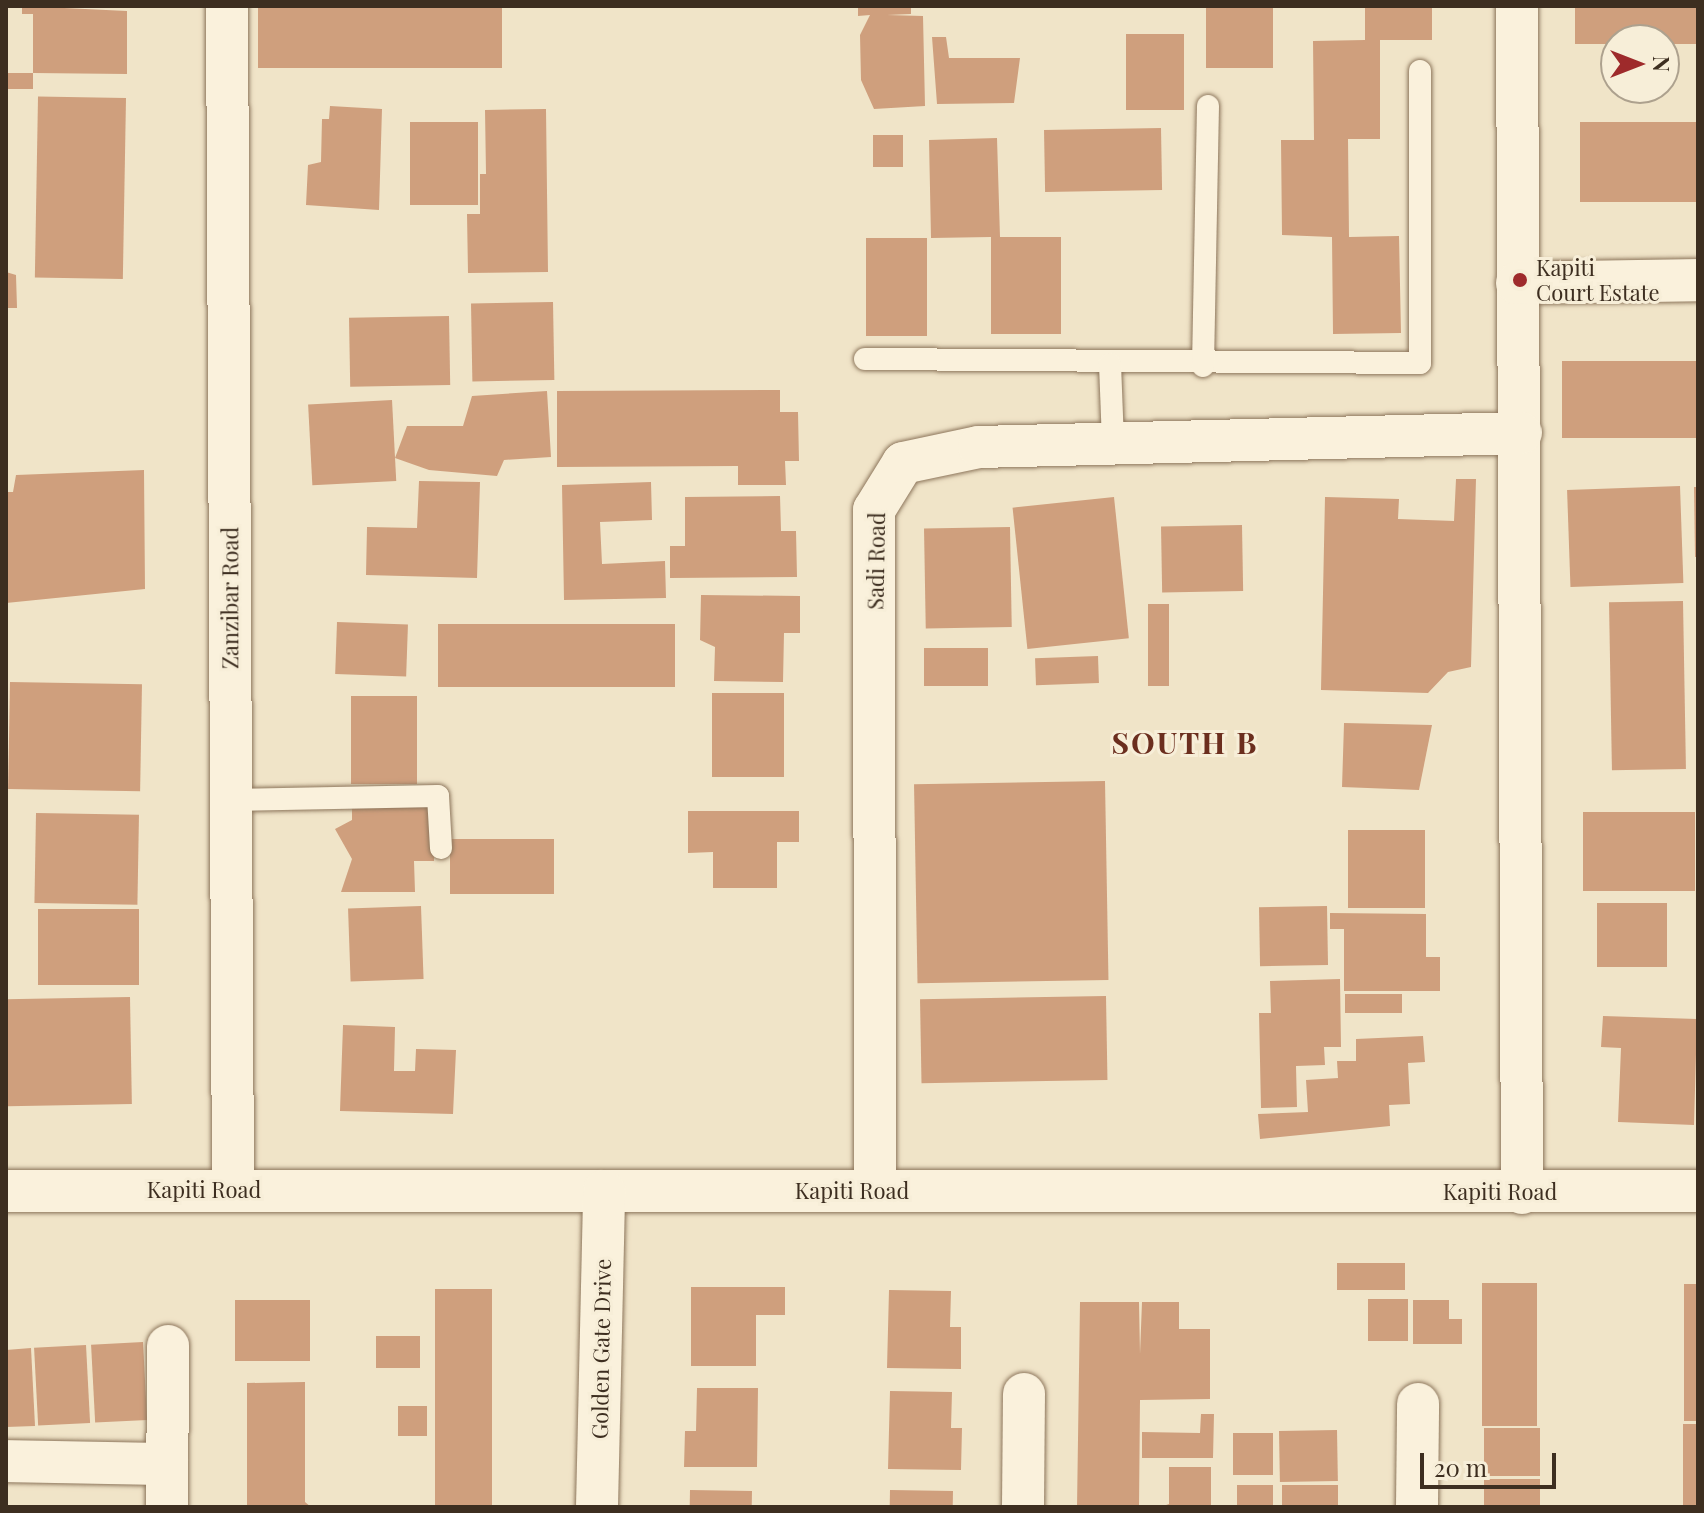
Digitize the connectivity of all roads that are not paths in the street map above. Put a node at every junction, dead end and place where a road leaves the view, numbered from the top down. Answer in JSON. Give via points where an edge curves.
{"nodes":[{"id":1,"x":227,"y":6,"type":"edge"},
{"id":2,"x":1517,"y":6,"type":"edge"},
{"id":3,"x":1420,"y":71,"type":"dead end"},
{"id":4,"x":1208,"y":106,"type":"dead end"},
{"id":5,"x":1698,"y":280,"type":"edge"},
{"id":6,"x":1517,"y":283,"type":"junction"},
{"id":7,"x":865,"y":359,"type":"dead end"},
{"id":8,"x":1110,"y":364,"type":"junction"},
{"id":9,"x":1203,"y":366,"type":"junction"},
{"id":10,"x":1521,"y":433,"type":"junction"},
{"id":11,"x":1113,"y":443,"type":"junction"},
{"id":12,"x":231,"y":800,"type":"junction"},
{"id":13,"x":441,"y":848,"type":"dead end"},
{"id":14,"x":233,"y":1190,"type":"junction"},
{"id":15,"x":6,"y":1191,"type":"edge"},
{"id":16,"x":604,"y":1191,"type":"junction"},
{"id":17,"x":875,"y":1191,"type":"junction"},
{"id":18,"x":1698,"y":1191,"type":"edge"},
{"id":19,"x":1522,"y":1193,"type":"junction"},
{"id":20,"x":168,"y":1346,"type":"dead end"},
{"id":21,"x":1024,"y":1394,"type":"dead end"},
{"id":22,"x":1418,"y":1404,"type":"dead end"},
{"id":23,"x":6,"y":1461,"type":"edge"},
{"id":24,"x":167,"y":1464,"type":"junction"},
{"id":25,"x":167,"y":1507,"type":"edge"},
{"id":26,"x":597,"y":1507,"type":"edge"},
{"id":27,"x":1023,"y":1507,"type":"edge"},
{"id":28,"x":1417,"y":1507,"type":"edge"}],
"edges":[{"from":1,"to":12,"type":"street","name":"Zanzibar Road"},
{"from":2,"to":6,"type":"street"},
{"from":3,"to":9,"type":"lane","via":[[1420,363]]},
{"from":4,"to":9,"type":"lane"},
{"from":5,"to":6,"type":"street"},
{"from":6,"to":10,"type":"street"},
{"from":7,"to":8,"type":"lane"},
{"from":8,"to":9,"type":"lane"},
{"from":8,"to":11,"type":"lane"},
{"from":10,"to":11,"type":"street","name":"Sadi Road"},
{"from":10,"to":19,"type":"street"},
{"from":11,"to":17,"type":"street","name":"Sadi Road","via":[[936,451],[903,463],[874,510]]},
{"from":12,"to":13,"type":"lane","via":[[438,796]]},
{"from":12,"to":14,"type":"street","name":"Zanzibar Road"},
{"from":14,"to":15,"type":"street","name":"Kapiti Road"},
{"from":14,"to":16,"type":"street","name":"Kapiti Road"},
{"from":16,"to":17,"type":"street","name":"Kapiti Road"},
{"from":16,"to":26,"type":"street","name":"Golden Gate Drive"},
{"from":17,"to":19,"type":"street","name":"Kapiti Road"},
{"from":18,"to":19,"type":"street","name":"Kapiti Road"},
{"from":20,"to":24,"type":"street"},
{"from":21,"to":27,"type":"street"},
{"from":22,"to":28,"type":"street"},
{"from":23,"to":24,"type":"street"},
{"from":24,"to":25,"type":"street"}]}
